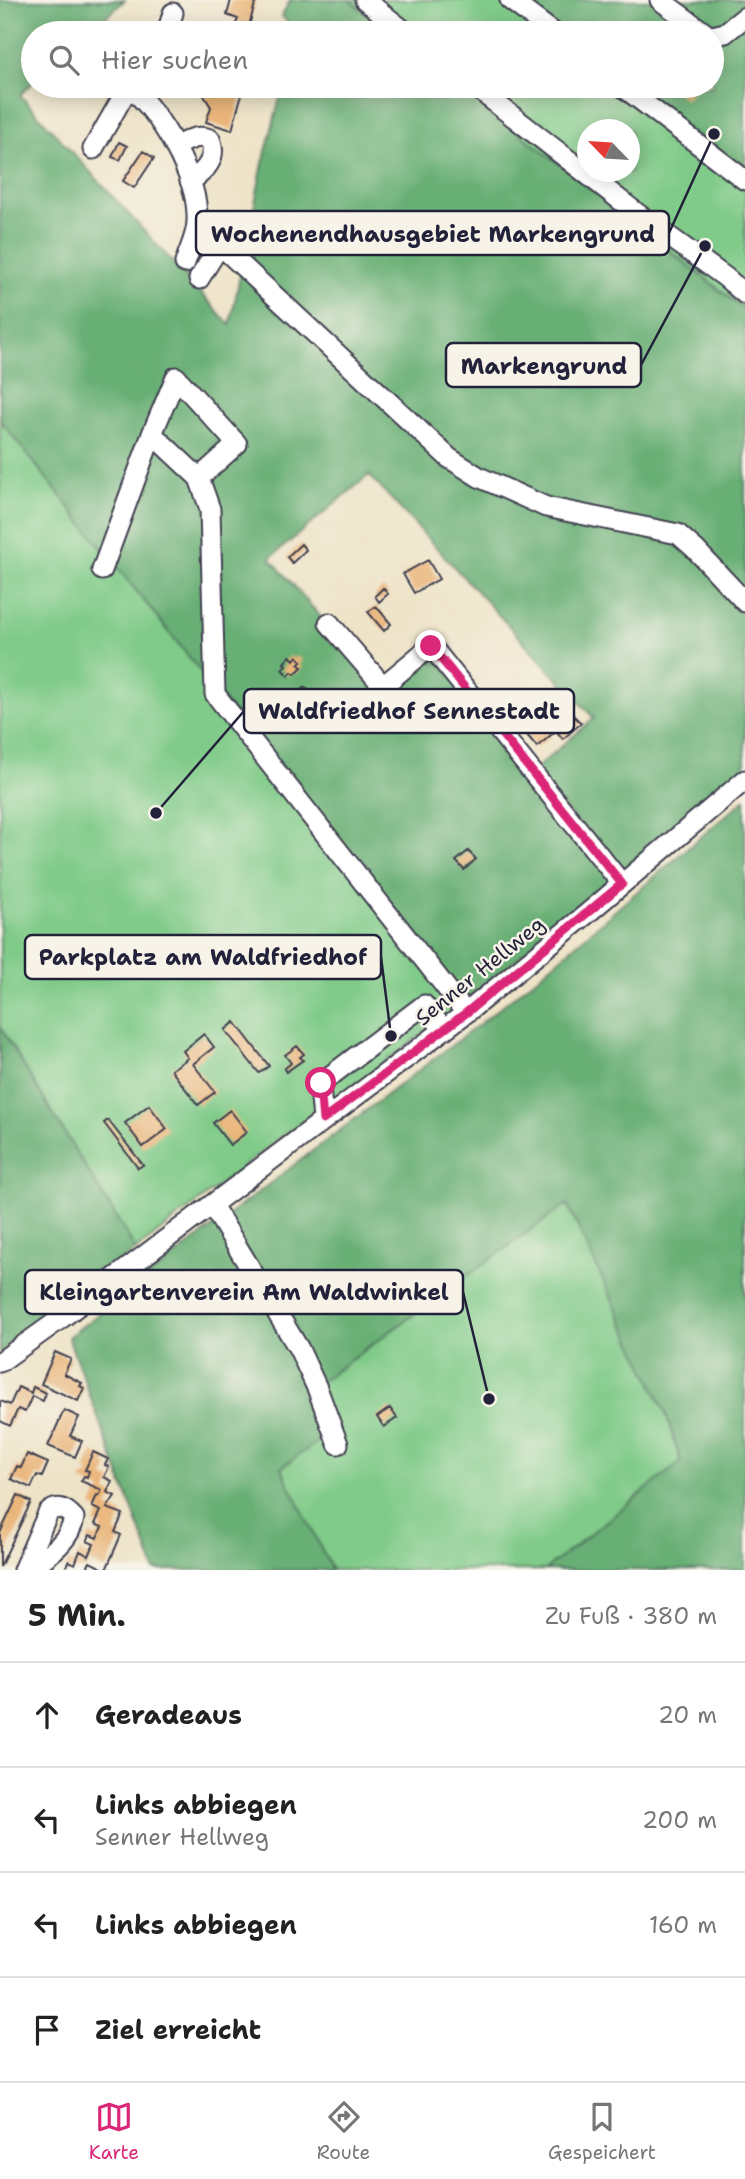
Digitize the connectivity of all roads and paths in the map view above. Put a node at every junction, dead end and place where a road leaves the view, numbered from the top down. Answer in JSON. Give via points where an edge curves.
{"nodes":[{"id":1,"x":365,"y":0,"type":"edge"},
{"id":2,"x":510,"y":0,"type":"edge"},
{"id":3,"x":660,"y":0,"type":"edge"},
{"id":4,"x":173,"y":13,"type":"dead end"},
{"id":5,"x":745,"y":17,"type":"edge"},
{"id":6,"x":171,"y":21,"type":"edge"},
{"id":7,"x":392,"y":21,"type":"edge"},
{"id":8,"x":538,"y":21,"type":"edge"},
{"id":9,"x":689,"y":21,"type":"edge"},
{"id":10,"x":724,"y":33,"type":"edge"},
{"id":11,"x":122,"y":98,"type":"edge"},
{"id":12,"x":140,"y":98,"type":"edge"},
{"id":13,"x":489,"y":98,"type":"edge"},
{"id":14,"x":638,"y":98,"type":"edge"},
{"id":15,"x":175,"y":147,"type":"junction"},
{"id":16,"x":93,"y":149,"type":"dead end"},
{"id":17,"x":745,"y":180,"type":"edge"},
{"id":18,"x":190,"y":181,"type":"junction"},
{"id":19,"x":197,"y":221,"type":"junction"},
{"id":20,"x":220,"y":245,"type":"junction"},
{"id":21,"x":185,"y":263,"type":"dead end"},
{"id":22,"x":199,"y":279,"type":"dead end"},
{"id":23,"x":745,"y":294,"type":"edge"},
{"id":24,"x":152,"y":434,"type":"junction"},
{"id":25,"x":199,"y":478,"type":"junction"},
{"id":26,"x":102,"y":570,"type":"dead end"},
{"id":27,"x":745,"y":602,"type":"edge"},
{"id":28,"x":329,"y":623,"type":"dead end"},
{"id":29,"x":745,"y":780,"type":"edge"},
{"id":30,"x":622,"y":884,"type":"junction"},
{"id":31,"x":466,"y":1013,"type":"junction"},
{"id":32,"x":444,"y":1030,"type":"junction"},
{"id":33,"x":323,"y":1120,"type":"junction"},
{"id":34,"x":212,"y":1205,"type":"junction"},
{"id":35,"x":0,"y":1362,"type":"edge"},
{"id":36,"x":338,"y":1444,"type":"dead end"}],
"edges":[{"from":1,"to":7,"type":"street"},
{"from":2,"to":8,"type":"street"},
{"from":3,"to":9,"type":"street"},
{"from":4,"to":6,"type":"street"},
{"from":5,"to":10,"type":"street"},
{"from":11,"to":16,"type":"street"},
{"from":12,"to":15,"type":"street"},
{"from":13,"to":23,"type":"street"},
{"from":14,"to":17,"type":"street"},
{"from":15,"to":18,"type":"street"},
{"from":15,"to":18,"type":"street","via":[[192,138],[210,139],[213,147],[208,167]]},
{"from":18,"to":19,"type":"street"},
{"from":19,"to":20,"type":"street"},
{"from":19,"to":21,"type":"street"},
{"from":20,"to":22,"type":"street"},
{"from":20,"to":27,"type":"street","via":[[449,458],[546,507],[678,534]]},
{"from":24,"to":25,"type":"street"},
{"from":24,"to":25,"type":"street","via":[[176,377],[237,444]]},
{"from":24,"to":26,"type":"street"},
{"from":25,"to":31,"type":"street","via":[[210,509],[215,694]]},
{"from":28,"to":30,"type":"street","via":[[383,686],[431,646]]},
{"from":29,"to":30,"type":"street","name":"Senner Hellweg"},
{"from":30,"to":31,"type":"street","name":"Senner Hellweg"},
{"from":31,"to":32,"type":"street","name":"Senner Hellweg"},
{"from":32,"to":33,"type":"street","name":"Senner Hellweg"},
{"from":32,"to":33,"type":"street","via":[[424,1005],[321,1083]]},
{"from":33,"to":34,"type":"street","name":"Senner Hellweg"},
{"from":34,"to":35,"type":"street","name":"Senner Hellweg"},
{"from":34,"to":36,"type":"street","via":[[299,1349]]}]}
